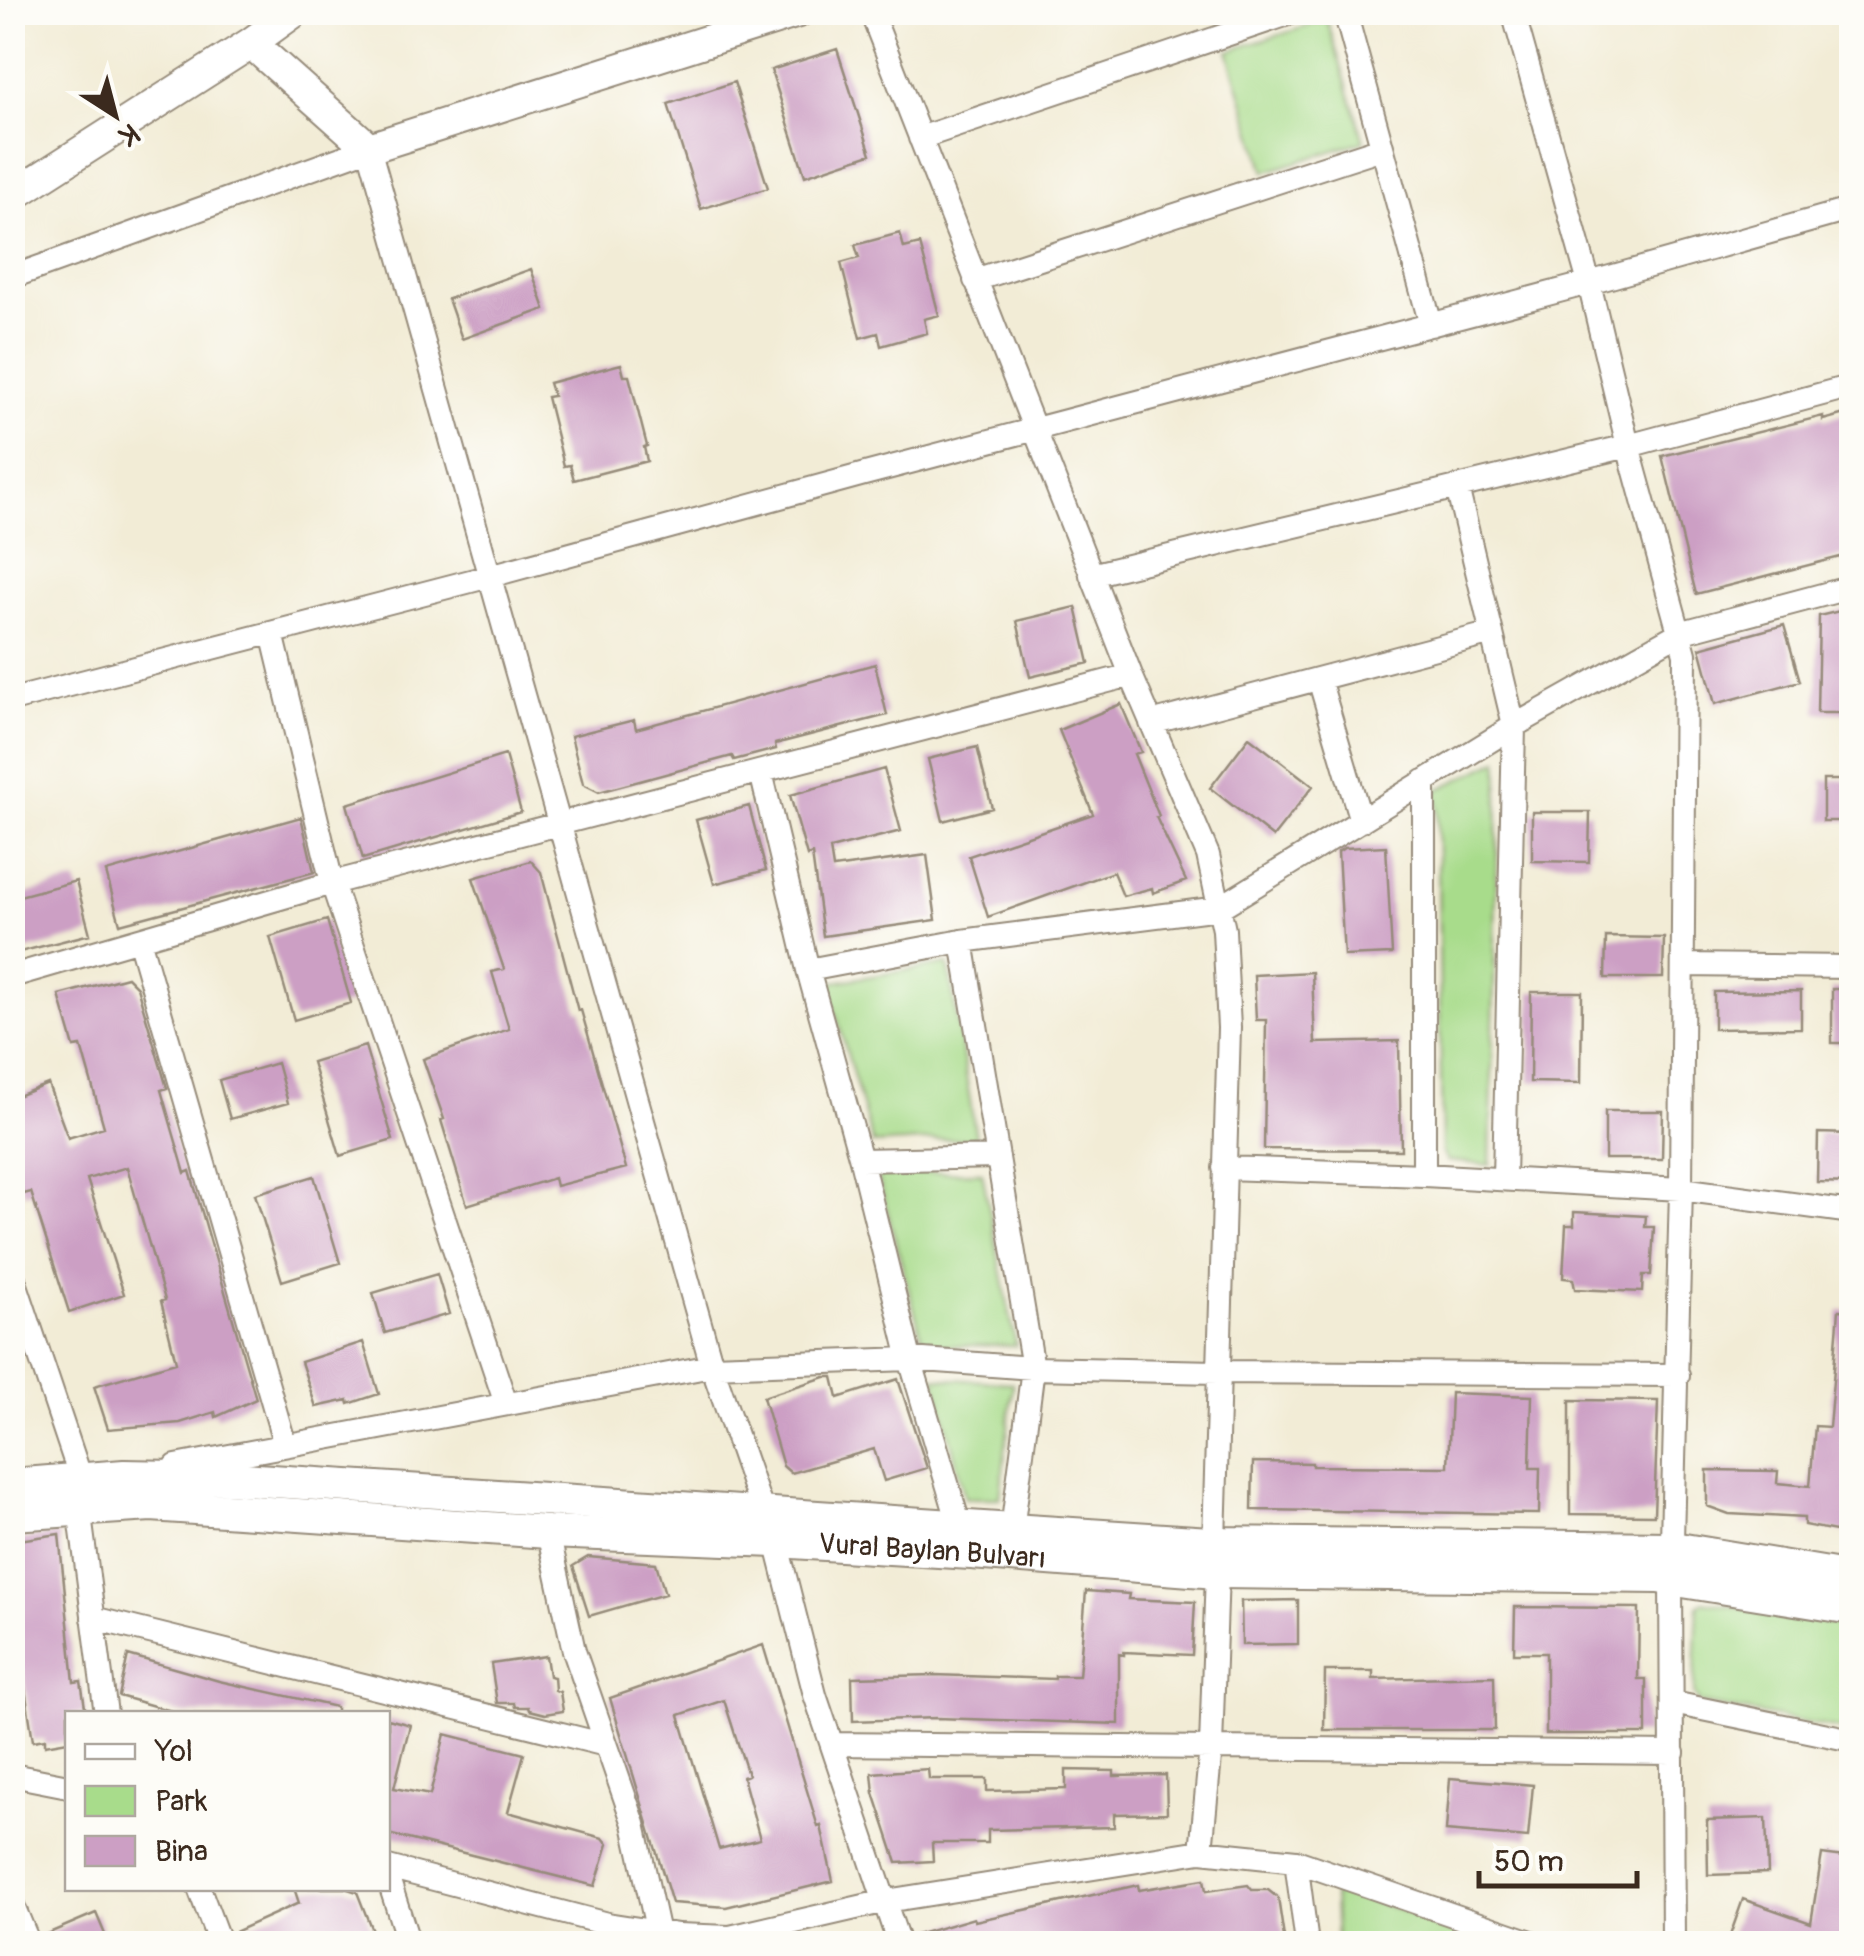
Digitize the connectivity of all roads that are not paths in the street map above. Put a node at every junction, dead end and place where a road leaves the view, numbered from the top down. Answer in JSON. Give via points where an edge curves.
{"nodes":[{"id":1,"x":294,"y":12,"type":"edge"},
{"id":2,"x":798,"y":12,"type":"edge"},
{"id":3,"x":870,"y":12,"type":"edge"},
{"id":4,"x":1294,"y":12,"type":"edge"},
{"id":5,"x":1345,"y":12,"type":"edge"},
{"id":6,"x":1513,"y":12,"type":"edge"},
{"id":7,"x":251,"y":43,"type":"junction"},
{"id":8,"x":920,"y":138,"type":"junction"},
{"id":9,"x":369,"y":148,"type":"junction"},
{"id":10,"x":1382,"y":148,"type":"junction"},
{"id":11,"x":12,"y":196,"type":"edge"},
{"id":12,"x":1852,"y":209,"type":"edge"},
{"id":13,"x":12,"y":277,"type":"edge"},
{"id":14,"x":975,"y":280,"type":"junction"},
{"id":15,"x":1588,"y":283,"type":"junction"},
{"id":16,"x":1431,"y":325,"type":"junction"},
{"id":17,"x":1852,"y":386,"type":"edge"},
{"id":18,"x":1034,"y":431,"type":"junction"},
{"id":19,"x":1628,"y":446,"type":"junction"},
{"id":20,"x":1457,"y":487,"type":"junction"},
{"id":21,"x":1091,"y":575,"type":"junction"},
{"id":22,"x":490,"y":576,"type":"junction"},
{"id":23,"x":1852,"y":587,"type":"edge"},
{"id":24,"x":1679,"y":632,"type":"junction"},
{"id":25,"x":272,"y":633,"type":"junction"},
{"id":26,"x":1492,"y":633,"type":"junction"},
{"id":27,"x":1130,"y":676,"type":"junction"},
{"id":28,"x":1318,"y":679,"type":"junction"},
{"id":29,"x":12,"y":700,"type":"edge"},
{"id":30,"x":1151,"y":723,"type":"junction"},
{"id":31,"x":1514,"y":726,"type":"junction"},
{"id":32,"x":761,"y":772,"type":"junction"},
{"id":33,"x":1424,"y":781,"type":"junction"},
{"id":34,"x":1360,"y":821,"type":"junction"},
{"id":35,"x":558,"y":824,"type":"junction"},
{"id":36,"x":332,"y":883,"type":"junction"},
{"id":37,"x":1219,"y":908,"type":"junction"},
{"id":38,"x":138,"y":938,"type":"junction"},
{"id":39,"x":962,"y":941,"type":"junction"},
{"id":40,"x":1683,"y":965,"type":"junction"},
{"id":41,"x":1852,"y":968,"type":"edge"},
{"id":42,"x":808,"y":970,"type":"junction"},
{"id":43,"x":12,"y":976,"type":"edge"},
{"id":44,"x":998,"y":1157,"type":"junction"},
{"id":45,"x":861,"y":1160,"type":"junction"},
{"id":46,"x":1224,"y":1168,"type":"junction"},
{"id":47,"x":1424,"y":1174,"type":"junction"},
{"id":48,"x":1504,"y":1179,"type":"junction"},
{"id":49,"x":1681,"y":1189,"type":"junction"},
{"id":50,"x":1852,"y":1212,"type":"edge"},
{"id":51,"x":12,"y":1273,"type":"edge"},
{"id":52,"x":910,"y":1359,"type":"junction"},
{"id":53,"x":712,"y":1366,"type":"junction"},
{"id":54,"x":1033,"y":1368,"type":"junction"},
{"id":55,"x":1217,"y":1372,"type":"junction"},
{"id":56,"x":1678,"y":1376,"type":"junction"},
{"id":57,"x":506,"y":1404,"type":"junction"},
{"id":58,"x":284,"y":1445,"type":"junction"},
{"id":59,"x":127,"y":1476,"type":"junction"},
{"id":60,"x":12,"y":1485,"type":"edge"},
{"id":61,"x":80,"y":1493,"type":"junction"},
{"id":62,"x":12,"y":1514,"type":"edge"},
{"id":63,"x":960,"y":1526,"type":"junction"},
{"id":64,"x":769,"y":1527,"type":"junction"},
{"id":65,"x":1012,"y":1530,"type":"junction"},
{"id":66,"x":548,"y":1532,"type":"junction"},
{"id":67,"x":1215,"y":1558,"type":"junction"},
{"id":68,"x":1672,"y":1564,"type":"junction"},
{"id":69,"x":1852,"y":1578,"type":"edge"},
{"id":70,"x":1852,"y":1608,"type":"edge"},
{"id":71,"x":93,"y":1618,"type":"junction"},
{"id":72,"x":1672,"y":1704,"type":"junction"},
{"id":73,"x":106,"y":1711,"type":"edge"},
{"id":74,"x":1852,"y":1740,"type":"edge"},
{"id":75,"x":606,"y":1744,"type":"junction"},
{"id":76,"x":832,"y":1744,"type":"junction"},
{"id":77,"x":1211,"y":1747,"type":"junction"},
{"id":78,"x":1673,"y":1753,"type":"junction"},
{"id":79,"x":12,"y":1775,"type":"edge"},
{"id":80,"x":65,"y":1785,"type":"edge"},
{"id":81,"x":1201,"y":1851,"type":"junction"},
{"id":82,"x":1296,"y":1861,"type":"junction"},
{"id":83,"x":390,"y":1868,"type":"edge"},
{"id":84,"x":390,"y":1884,"type":"edge"},
{"id":85,"x":200,"y":1891,"type":"edge"},
{"id":86,"x":886,"y":1901,"type":"junction"},
{"id":87,"x":12,"y":1904,"type":"edge"},
{"id":88,"x":658,"y":1932,"type":"junction"},
{"id":89,"x":728,"y":1940,"type":"edge"},
{"id":90,"x":29,"y":1944,"type":"edge"},
{"id":91,"x":220,"y":1944,"type":"edge"},
{"id":92,"x":410,"y":1944,"type":"edge"},
{"id":93,"x":900,"y":1944,"type":"edge"},
{"id":94,"x":1307,"y":1944,"type":"edge"},
{"id":95,"x":1537,"y":1944,"type":"edge"},
{"id":96,"x":1673,"y":1944,"type":"edge"}],
"edges":[{"from":1,"to":7,"type":"street"},
{"from":2,"to":9,"type":"street"},
{"from":3,"to":8,"type":"street"},
{"from":4,"to":8,"type":"street"},
{"from":5,"to":10,"type":"street"},
{"from":6,"to":15,"type":"street"},
{"from":7,"to":9,"type":"street"},
{"from":7,"to":11,"type":"street"},
{"from":8,"to":14,"type":"street"},
{"from":9,"to":13,"type":"street"},
{"from":9,"to":22,"type":"street"},
{"from":10,"to":14,"type":"street"},
{"from":10,"to":16,"type":"street"},
{"from":12,"to":15,"type":"street"},
{"from":14,"to":18,"type":"street"},
{"from":15,"to":16,"type":"street"},
{"from":15,"to":19,"type":"street"},
{"from":16,"to":18,"type":"street"},
{"from":17,"to":19,"type":"street"},
{"from":18,"to":21,"type":"street"},
{"from":18,"to":22,"type":"street"},
{"from":19,"to":20,"type":"street"},
{"from":19,"to":24,"type":"street"},
{"from":20,"to":21,"type":"street"},
{"from":20,"to":26,"type":"street"},
{"from":21,"to":27,"type":"street"},
{"from":22,"to":25,"type":"street"},
{"from":22,"to":35,"type":"street"},
{"from":23,"to":24,"type":"street"},
{"from":24,"to":31,"type":"street"},
{"from":24,"to":40,"type":"street","via":[[1685,654]]},
{"from":25,"to":29,"type":"street"},
{"from":25,"to":36,"type":"street"},
{"from":26,"to":28,"type":"street"},
{"from":26,"to":31,"type":"street"},
{"from":27,"to":30,"type":"street"},
{"from":27,"to":32,"type":"street"},
{"from":28,"to":30,"type":"street"},
{"from":28,"to":34,"type":"street"},
{"from":30,"to":37,"type":"street","via":[[1208,855]]},
{"from":31,"to":33,"type":"street"},
{"from":31,"to":48,"type":"street"},
{"from":32,"to":35,"type":"street"},
{"from":32,"to":42,"type":"street"},
{"from":33,"to":34,"type":"street"},
{"from":33,"to":47,"type":"street"},
{"from":34,"to":37,"type":"street"},
{"from":35,"to":36,"type":"street"},
{"from":35,"to":53,"type":"street"},
{"from":36,"to":38,"type":"street"},
{"from":36,"to":57,"type":"street"},
{"from":37,"to":39,"type":"street"},
{"from":37,"to":46,"type":"street","via":[[1228,1028]]},
{"from":38,"to":43,"type":"street"},
{"from":38,"to":58,"type":"street"},
{"from":39,"to":42,"type":"street"},
{"from":39,"to":44,"type":"street"},
{"from":40,"to":41,"type":"street"},
{"from":40,"to":49,"type":"street"},
{"from":42,"to":45,"type":"street"},
{"from":44,"to":45,"type":"street"},
{"from":44,"to":54,"type":"street"},
{"from":45,"to":52,"type":"street"},
{"from":46,"to":47,"type":"street"},
{"from":46,"to":55,"type":"street"},
{"from":47,"to":48,"type":"street"},
{"from":48,"to":49,"type":"street"},
{"from":49,"to":50,"type":"street"},
{"from":49,"to":56,"type":"street"},
{"from":51,"to":61,"type":"street"},
{"from":52,"to":53,"type":"street"},
{"from":52,"to":54,"type":"street"},
{"from":52,"to":63,"type":"street"},
{"from":53,"to":57,"type":"street"},
{"from":53,"to":64,"type":"street"},
{"from":54,"to":55,"type":"street"},
{"from":54,"to":65,"type":"street"},
{"from":55,"to":56,"type":"street"},
{"from":55,"to":67,"type":"street"},
{"from":56,"to":68,"type":"street"},
{"from":57,"to":58,"type":"street"},
{"from":58,"to":59,"type":"street"},
{"from":59,"to":61,"type":"main road","name":"Vural Baylan Bulvarı"},
{"from":59,"to":64,"type":"main road","name":"Vural Baylan Bulvarı","via":[[227,1478]]},
{"from":60,"to":61,"type":"main road","name":"Vural Baylan Bulvarı"},
{"from":61,"to":62,"type":"main road","name":"Vural Baylan Bulvarı"},
{"from":61,"to":66,"type":"main road","name":"Vural Baylan Bulvarı","via":[[170,1506]]},
{"from":61,"to":71,"type":"street"},
{"from":63,"to":64,"type":"main road","name":"Vural Baylan Bulvarı"},
{"from":63,"to":65,"type":"main road","name":"Vural Baylan Bulvarı"},
{"from":64,"to":66,"type":"main road","name":"Vural Baylan Bulvarı"},
{"from":64,"to":67,"type":"main road","name":"Vural Baylan Bulvarı"},
{"from":64,"to":76,"type":"street"},
{"from":65,"to":67,"type":"main road","name":"Vural Baylan Bulvarı"},
{"from":66,"to":75,"type":"street","via":[[574,1651]]},
{"from":67,"to":68,"type":"main road","name":"Vural Baylan Bulvarı","via":[[1582,1576]]},
{"from":67,"to":77,"type":"street"},
{"from":68,"to":69,"type":"main road","name":"Vural Baylan Bulvarı"},
{"from":68,"to":70,"type":"main road","name":"Vural Baylan Bulvarı"},
{"from":68,"to":72,"type":"street"},
{"from":71,"to":73,"type":"street"},
{"from":71,"to":75,"type":"street"},
{"from":72,"to":74,"type":"street"},
{"from":72,"to":78,"type":"street"},
{"from":75,"to":88,"type":"street","via":[[634,1824]]},
{"from":76,"to":77,"type":"street"},
{"from":76,"to":86,"type":"street"},
{"from":77,"to":78,"type":"street"},
{"from":77,"to":81,"type":"street"},
{"from":78,"to":96,"type":"street"},
{"from":79,"to":80,"type":"street"},
{"from":81,"to":82,"type":"street"},
{"from":81,"to":86,"type":"street"},
{"from":82,"to":94,"type":"street"},
{"from":82,"to":95,"type":"street"},
{"from":83,"to":88,"type":"street"},
{"from":84,"to":92,"type":"street"},
{"from":85,"to":91,"type":"street"},
{"from":86,"to":89,"type":"street"},
{"from":86,"to":93,"type":"street"},
{"from":87,"to":90,"type":"street"},
{"from":88,"to":89,"type":"street"}]}
